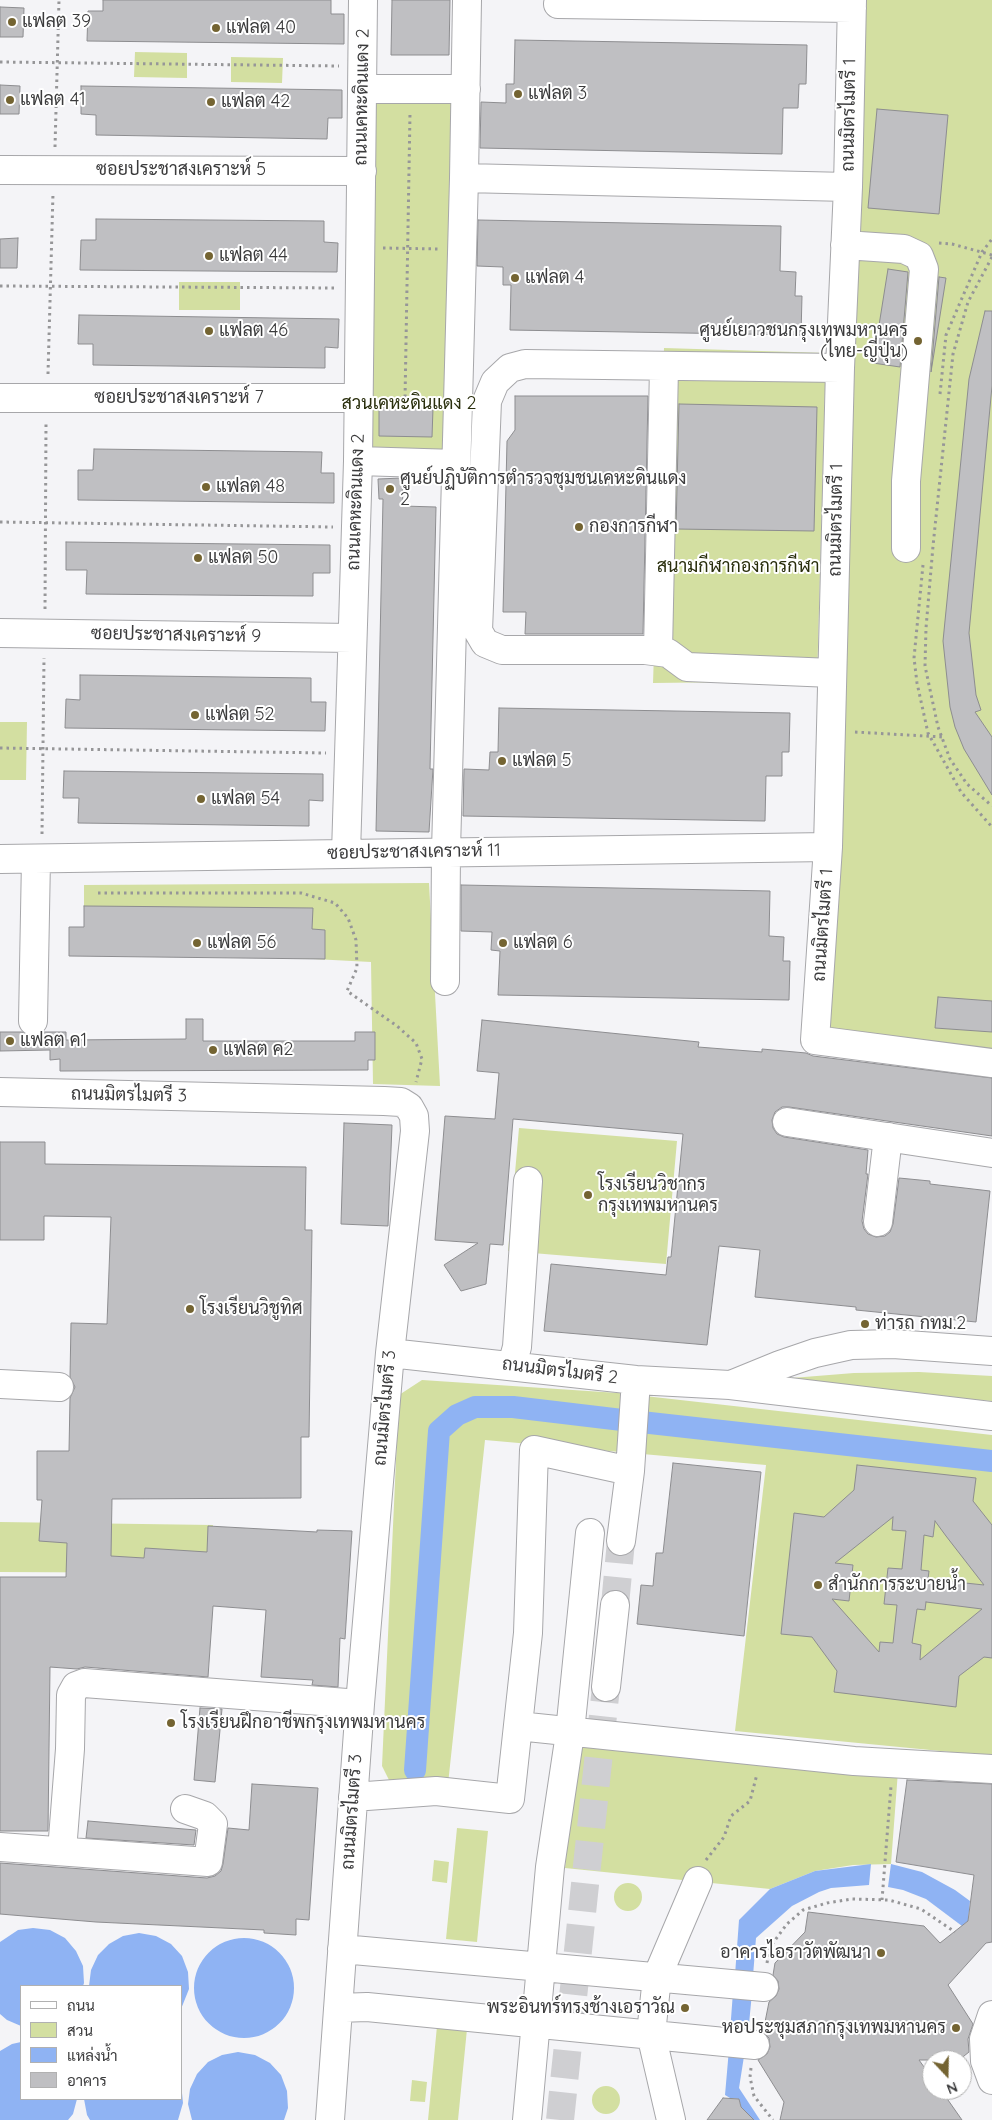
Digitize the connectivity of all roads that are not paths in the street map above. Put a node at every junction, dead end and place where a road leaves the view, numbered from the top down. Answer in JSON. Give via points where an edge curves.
{"nodes":[{"id":1,"x":363,"y":0,"type":"edge"},
{"id":2,"x":467,"y":0,"type":"edge"},
{"id":3,"x":558,"y":4,"type":"dead end"},
{"id":4,"x":852,"y":4,"type":"edge"},
{"id":5,"x":363,"y":78,"type":"junction"},
{"id":6,"x":466,"y":90,"type":"junction"},
{"id":7,"x":0,"y":170,"type":"edge"},
{"id":8,"x":362,"y":171,"type":"junction"},
{"id":9,"x":464,"y":178,"type":"junction"},
{"id":10,"x":848,"y":187,"type":"junction"},
{"id":11,"x":845,"y":245,"type":"junction"},
{"id":12,"x":664,"y":367,"type":"junction"},
{"id":13,"x":840,"y":368,"type":"junction"},
{"id":14,"x":0,"y":398,"type":"edge"},
{"id":15,"x":359,"y":398,"type":"junction"},
{"id":16,"x":358,"y":461,"type":"junction"},
{"id":17,"x":456,"y":464,"type":"junction"},
{"id":18,"x":914,"y":556,"type":"road end"},
{"id":19,"x":0,"y":633,"type":"edge"},
{"id":20,"x":352,"y":638,"type":"junction"},
{"id":21,"x":658,"y":651,"type":"junction"},
{"id":22,"x":832,"y":673,"type":"junction"},
{"id":23,"x":828,"y":847,"type":"junction"},
{"id":24,"x":446,"y":851,"type":"junction"},
{"id":25,"x":346,"y":853,"type":"junction"},
{"id":26,"x":0,"y":859,"type":"edge"},
{"id":27,"x":39,"y":859,"type":"junction"},
{"id":28,"x":445,"y":981,"type":"dead end"},
{"id":29,"x":33,"y":1021,"type":"dead end"},
{"id":30,"x":992,"y":1063,"type":"edge"},
{"id":31,"x":0,"y":1092,"type":"edge"},
{"id":32,"x":788,"y":1122,"type":"dead end"},
{"id":33,"x":888,"y":1137,"type":"junction"},
{"id":34,"x":992,"y":1153,"type":"edge"},
{"id":35,"x":528,"y":1181,"type":"dead end"},
{"id":36,"x":878,"y":1222,"type":"dead end"},
{"id":37,"x":992,"y":1351,"type":"edge"},
{"id":38,"x":390,"y":1353,"type":"junction"},
{"id":39,"x":512,"y":1366,"type":"junction"},
{"id":40,"x":636,"y":1380,"type":"junction"},
{"id":41,"x":0,"y":1384,"type":"edge"},
{"id":42,"x":730,"y":1385,"type":"junction"},
{"id":43,"x":59,"y":1388,"type":"dead end"},
{"id":44,"x":992,"y":1416,"type":"edge"},
{"id":45,"x":630,"y":1471,"type":"junction"},
{"id":46,"x":590,"y":1533,"type":"dead end"},
{"id":47,"x":622,"y":1541,"type":"tunnel mouth"},
{"id":48,"x":615,"y":1605,"type":"tunnel mouth"},
{"id":49,"x":606,"y":1687,"type":"tunnel mouth"},
{"id":50,"x":360,"y":1704,"type":"junction"},
{"id":51,"x":518,"y":1726,"type":"junction"},
{"id":52,"x":570,"y":1732,"type":"junction"},
{"id":53,"x":992,"y":1769,"type":"edge"},
{"id":54,"x":353,"y":1797,"type":"junction"},
{"id":55,"x":185,"y":1809,"type":"dead end"},
{"id":56,"x":0,"y":1847,"type":"edge"},
{"id":57,"x":62,"y":1851,"type":"junction"},
{"id":58,"x":698,"y":1881,"type":"road end"},
{"id":59,"x":342,"y":1949,"type":"junction"},
{"id":60,"x":541,"y":1966,"type":"junction"},
{"id":61,"x":657,"y":1977,"type":"junction"},
{"id":62,"x":764,"y":1986,"type":"road end"},
{"id":63,"x":338,"y":2008,"type":"junction"},
{"id":64,"x":992,"y":2015,"type":"edge"},
{"id":65,"x":536,"y":2023,"type":"junction"},
{"id":66,"x":651,"y":2034,"type":"junction"},
{"id":67,"x":755,"y":2045,"type":"road end"},
{"id":68,"x":992,"y":2080,"type":"edge"},
{"id":69,"x":330,"y":2120,"type":"edge"},
{"id":70,"x":527,"y":2120,"type":"edge"},
{"id":71,"x":670,"y":2120,"type":"edge"}],
"edges":[{"from":1,"to":5,"type":"street","name":"ถนนเคหะดินแดง 2"},
{"from":2,"to":6,"type":"street"},
{"from":3,"to":4,"type":"street"},
{"from":4,"to":10,"type":"street","name":"ถนนมิตรไมตรี 1"},
{"from":5,"to":6,"type":"street","via":[[411,90]]},
{"from":5,"to":8,"type":"street","name":"ถนนเคหะดินแดง 2"},
{"from":6,"to":9,"type":"street"},
{"from":7,"to":8,"type":"street","name":"ซอยประชาสงเคราะห์ 5"},
{"from":8,"to":15,"type":"street","name":"ถนนเคหะดินแดง 2"},
{"from":9,"to":10,"type":"street"},
{"from":9,"to":17,"type":"street"},
{"from":10,"to":11,"type":"street","name":"ถนนมิตรไมตรี 1"},
{"from":11,"to":13,"type":"street","name":"ถนนมิตรไมตรี 1"},
{"from":11,"to":18,"type":"street","via":[[904,249],[919,256],[924,269],[906,481]]},
{"from":12,"to":13,"type":"street"},
{"from":12,"to":21,"type":"street"},
{"from":12,"to":21,"type":"street","via":[[525,364],[510,368],[495,382],[487,401],[478,631],[485,643],[502,650]]},
{"from":13,"to":22,"type":"street","name":"ถนนมิตรไมตรี 1"},
{"from":14,"to":15,"type":"street","name":"ซอยประชาสงเคราะห์ 7"},
{"from":15,"to":16,"type":"street","name":"ถนนเคหะดินแดง 2"},
{"from":16,"to":17,"type":"street"},
{"from":16,"to":20,"type":"street","name":"ถนนเคหะดินแดง 2"},
{"from":17,"to":24,"type":"street"},
{"from":19,"to":20,"type":"street","name":"ซอยประชาสงเคราะห์ 9"},
{"from":20,"to":25,"type":"street","name":"ถนนเคหะดินแดง 2"},
{"from":21,"to":22,"type":"street","via":[[668,653],[687,667]]},
{"from":22,"to":23,"type":"street","name":"ถนนมิตรไมตรี 1"},
{"from":23,"to":24,"type":"street","name":"ซอยประชาสงเคราะห์ 11"},
{"from":23,"to":30,"type":"street","name":"ถนนมิตรไมตรี 1","via":[[815,1040]]},
{"from":24,"to":25,"type":"street","name":"ซอยประชาสงเคราะห์ 11"},
{"from":24,"to":28,"type":"street"},
{"from":25,"to":27,"type":"street","name":"ซอยประชาสงเคราะห์ 11"},
{"from":26,"to":27,"type":"street","name":"ซอยประชาสงเคราะห์ 11"},
{"from":27,"to":29,"type":"street"},
{"from":31,"to":38,"type":"street","name":"ถนนมิตรไมตรี 3","via":[[384,1101],[401,1102],[409,1107],[414,1116],[415,1131]]},
{"from":32,"to":33,"type":"street"},
{"from":33,"to":34,"type":"street"},
{"from":33,"to":36,"type":"street"},
{"from":35,"to":39,"type":"street","via":[[517,1347]]},
{"from":37,"to":42,"type":"street","name":"ถนนมิตรไมตรี 2","via":[[893,1344],[851,1345],[815,1353]]},
{"from":38,"to":39,"type":"street","name":"ถนนมิตรไมตรี 2"},
{"from":38,"to":50,"type":"street","name":"ถนนมิตรไมตรี 3"},
{"from":39,"to":40,"type":"street","name":"ถนนมิตรไมตรี 2"},
{"from":40,"to":42,"type":"street","name":"ถนนมิตรไมตรี 2"},
{"from":40,"to":45,"type":"street"},
{"from":41,"to":43,"type":"street"},
{"from":42,"to":44,"type":"street","name":"ถนนมิตรไมตรี 2"},
{"from":45,"to":47,"type":"street"},
{"from":45,"to":51,"type":"street","via":[[534,1450],[528,1633]]},
{"from":46,"to":52,"type":"street"},
{"from":48,"to":49,"type":"street"},
{"from":50,"to":54,"type":"street","name":"ถนนมิตรไมตรี 3"},
{"from":50,"to":57,"type":"street","via":[[84,1683],[76,1686],[71,1694]]},
{"from":51,"to":52,"type":"street"},
{"from":51,"to":54,"type":"street","via":[[510,1799],[436,1791]]},
{"from":52,"to":53,"type":"street","via":[[893,1763]]},
{"from":52,"to":60,"type":"street","via":[[550,1866]]},
{"from":54,"to":59,"type":"street","name":"ถนนมิตรไมตรี 3"},
{"from":55,"to":57,"type":"street","via":[[205,1816],[213,1824],[208,1862]]},
{"from":56,"to":57,"type":"street"},
{"from":58,"to":61,"type":"street"},
{"from":59,"to":60,"type":"street"},
{"from":59,"to":63,"type":"street","name":"ถนนมิตรไมตรี 3"},
{"from":60,"to":61,"type":"street"},
{"from":60,"to":65,"type":"street"},
{"from":61,"to":62,"type":"street"},
{"from":61,"to":66,"type":"street"},
{"from":63,"to":65,"type":"street","via":[[367,2007]]},
{"from":63,"to":69,"type":"street","name":"ถนนมิตรไมตรี 3"},
{"from":64,"to":68,"type":"street","via":[[984,2038],[985,2061]]},
{"from":65,"to":66,"type":"street"},
{"from":65,"to":70,"type":"street"},
{"from":66,"to":67,"type":"street"},
{"from":66,"to":71,"type":"street"}]}
